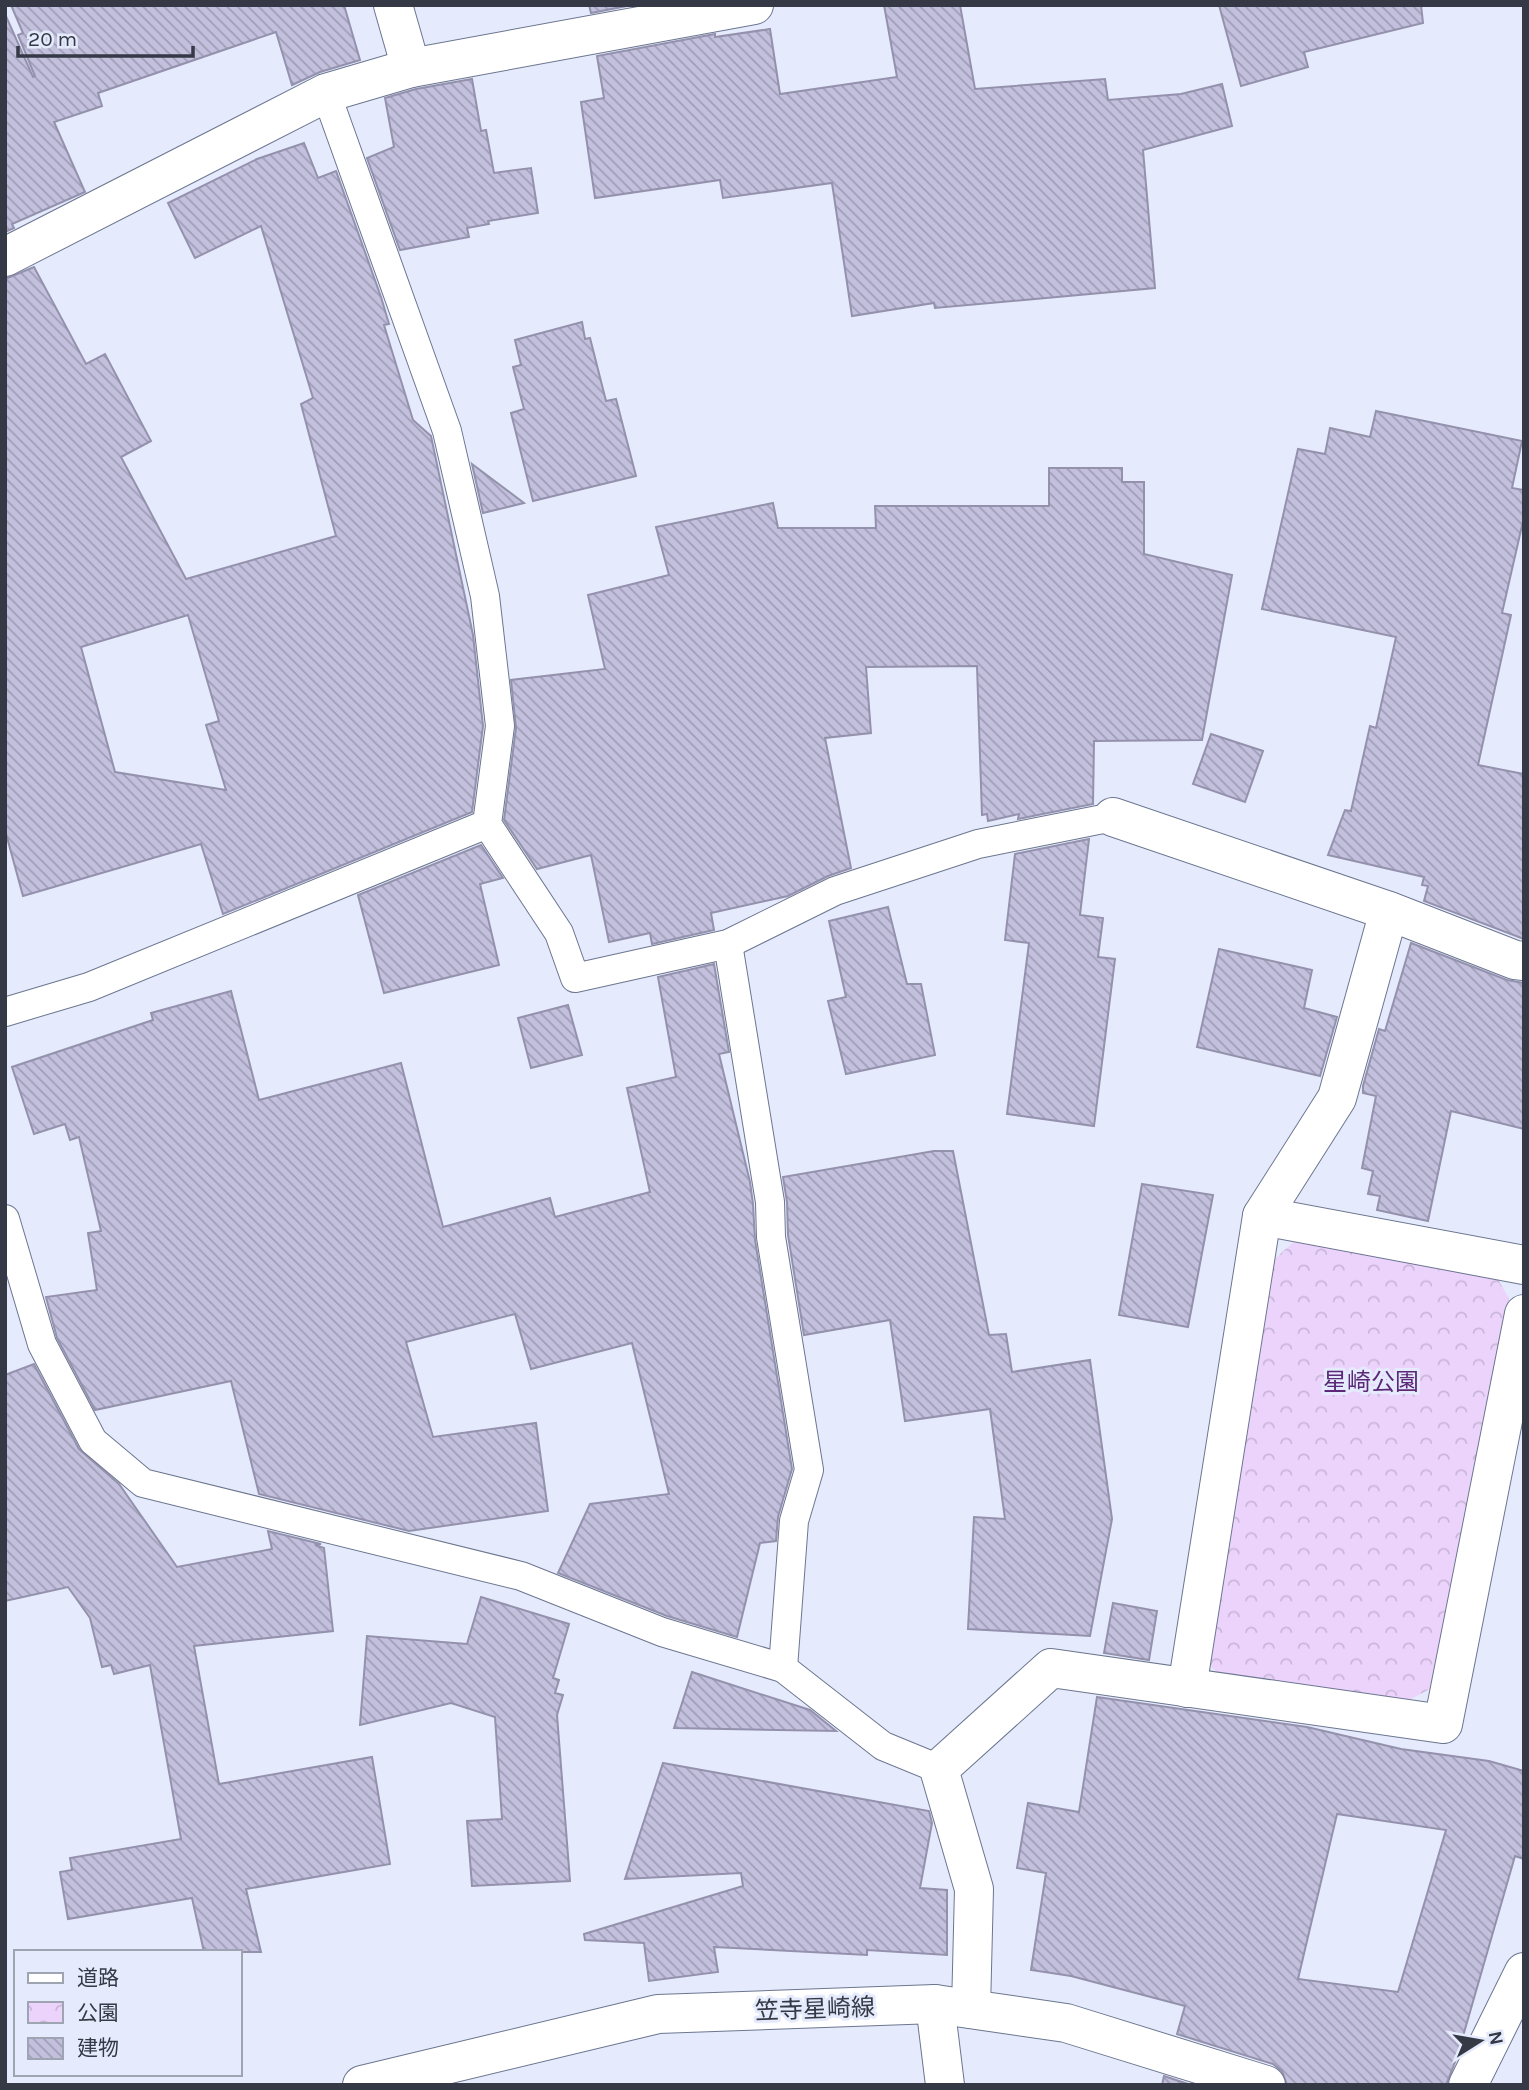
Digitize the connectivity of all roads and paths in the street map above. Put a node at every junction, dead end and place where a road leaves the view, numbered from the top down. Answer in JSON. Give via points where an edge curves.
{"nodes":[{"id":1,"x":393,"y":5,"type":"edge"},
{"id":2,"x":754,"y":5,"type":"edge"},
{"id":3,"x":411,"y":68,"type":"junction"},
{"id":4,"x":326,"y":93,"type":"junction"},
{"id":5,"x":5,"y":257,"type":"edge"},
{"id":6,"x":1113,"y":817,"type":"joint"},
{"id":7,"x":487,"y":824,"type":"junction"},
{"id":8,"x":1389,"y":911,"type":"junction"},
{"id":9,"x":728,"y":944,"type":"junction"},
{"id":10,"x":1524,"y":961,"type":"edge"},
{"id":11,"x":5,"y":1012,"type":"edge"},
{"id":12,"x":1262,"y":1216,"type":"junction"},
{"id":13,"x":5,"y":1219,"type":"edge"},
{"id":14,"x":1524,"y":1265,"type":"edge"},
{"id":15,"x":1524,"y":1314,"type":"edge"},
{"id":16,"x":783,"y":1668,"type":"junction"},
{"id":17,"x":1187,"y":1688,"type":"junction"},
{"id":18,"x":939,"y":1769,"type":"junction"},
{"id":19,"x":1524,"y":1972,"type":"edge"},
{"id":20,"x":953,"y":2007,"type":"junction"},
{"id":21,"x":362,"y":2085,"type":"edge"},
{"id":22,"x":945,"y":2085,"type":"edge"},
{"id":23,"x":1266,"y":2085,"type":"edge"},
{"id":24,"x":1468,"y":2085,"type":"edge"}],
"edges":[{"from":1,"to":3,"type":"street"},
{"from":2,"to":3,"type":"street"},
{"from":3,"to":4,"type":"street"},
{"from":4,"to":5,"type":"street"},
{"from":4,"to":7,"type":"lane","via":[[447,431],[485,596],[500,726]]},
{"from":6,"to":8,"type":"street"},
{"from":6,"to":9,"type":"lane","via":[[965,848],[835,891]]},
{"from":7,"to":9,"type":"lane","via":[[559,933],[575,978]]},
{"from":7,"to":11,"type":"lane","via":[[89,988]]},
{"from":8,"to":10,"type":"street"},
{"from":8,"to":12,"type":"street","via":[[1337,1098]]},
{"from":9,"to":16,"type":"lane","via":[[809,1470],[794,1521]]},
{"from":12,"to":14,"type":"street"},
{"from":12,"to":17,"type":"street"},
{"from":13,"to":16,"type":"lane","via":[[42,1344],[93,1440],[143,1483],[521,1576],[662,1632]]},
{"from":15,"to":17,"type":"street","via":[[1443,1724]]},
{"from":16,"to":18,"type":"lane","via":[[883,1746]]},
{"from":17,"to":18,"type":"street","via":[[1051,1668]]},
{"from":18,"to":20,"type":"street","via":[[974,1889]]},
{"from":19,"to":24,"type":"street"},
{"from":20,"to":21,"type":"street","name":"笠寺星崎線","via":[[658,2014]]},
{"from":20,"to":22,"type":"street"},
{"from":20,"to":23,"type":"street","name":"笠寺星崎線","via":[[1066,2023]]}]}
